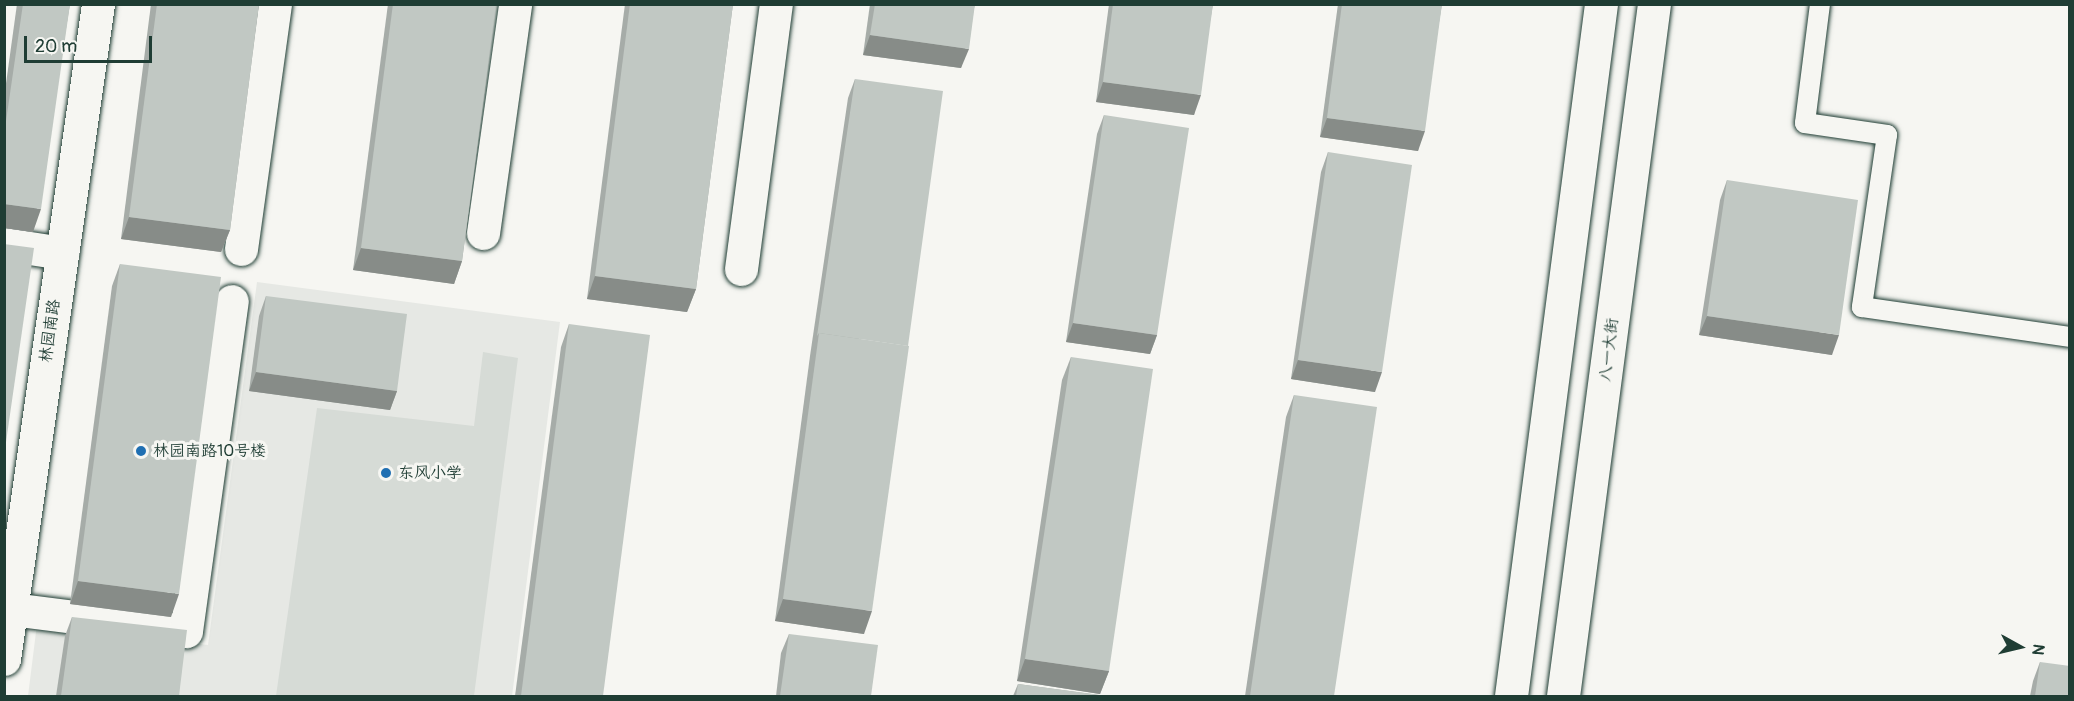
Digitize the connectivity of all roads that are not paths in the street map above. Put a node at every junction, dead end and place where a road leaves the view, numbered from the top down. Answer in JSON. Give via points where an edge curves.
{"nodes":[{"id":1,"x":98,"y":4,"type":"edge"},
{"id":2,"x":275,"y":4,"type":"edge"},
{"id":3,"x":515,"y":4,"type":"edge"},
{"id":4,"x":776,"y":4,"type":"edge"},
{"id":5,"x":1601,"y":4,"type":"edge"},
{"id":6,"x":1654,"y":4,"type":"edge"},
{"id":7,"x":1820,"y":4,"type":"edge"},
{"id":8,"x":483,"y":233,"type":"dead end"},
{"id":9,"x":4,"y":244,"type":"edge"},
{"id":10,"x":241,"y":249,"type":"dead end"},
{"id":11,"x":62,"y":253,"type":"junction"},
{"id":12,"x":741,"y":269,"type":"dead end"},
{"id":13,"x":232,"y":301,"type":"dead end"},
{"id":14,"x":2070,"y":337,"type":"edge"},
{"id":15,"x":12,"y":609,"type":"junction"},
{"id":16,"x":4,"y":659,"type":"edge"},
{"id":17,"x":1511,"y":696,"type":"edge"},
{"id":18,"x":1563,"y":696,"type":"edge"}],
"edges":[{"from":1,"to":11,"type":"street","name":"林园南路"},
{"from":2,"to":10,"type":"street"},
{"from":3,"to":8,"type":"street"},
{"from":4,"to":12,"type":"street"},
{"from":5,"to":17,"type":"street"},
{"from":6,"to":18,"type":"street","name":"八一大街"},
{"from":7,"to":14,"type":"lane","via":[[1805,123],[1887,135],[1862,308]]},
{"from":9,"to":11,"type":"street"},
{"from":11,"to":15,"type":"street","name":"林园南路"},
{"from":13,"to":15,"type":"street","via":[[186,631]]},
{"from":15,"to":16,"type":"street","name":"林园南路"}]}
